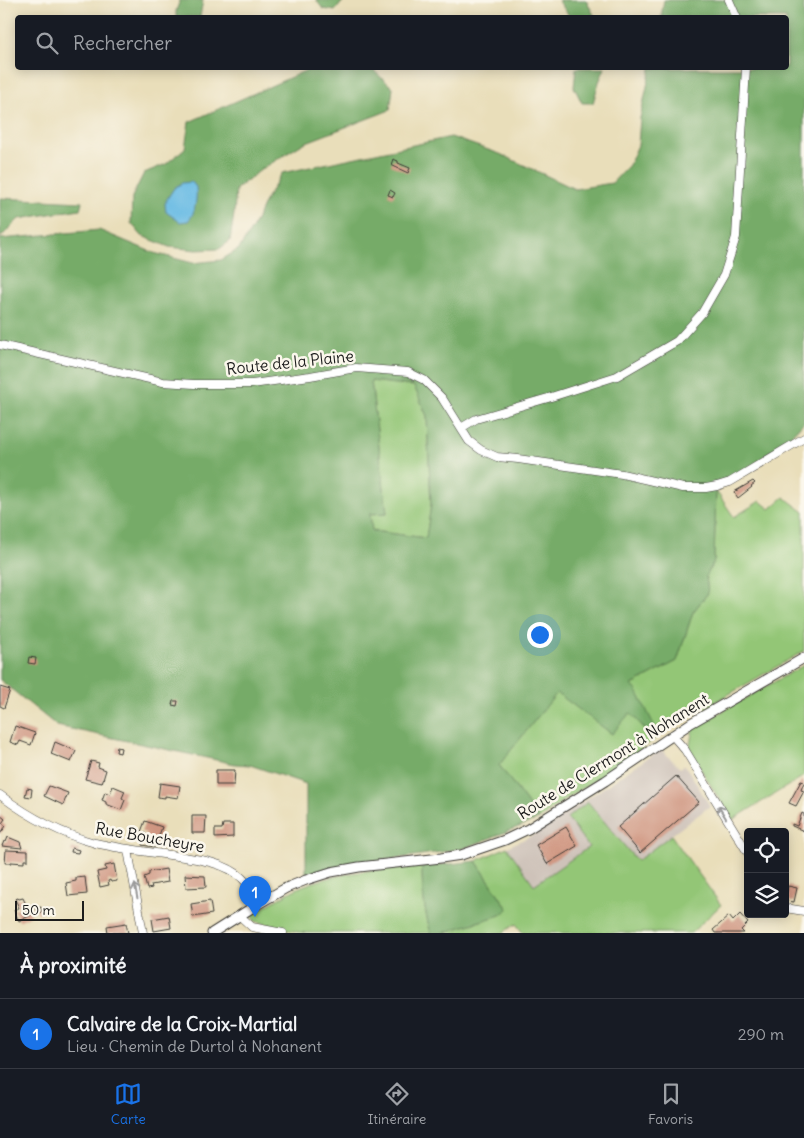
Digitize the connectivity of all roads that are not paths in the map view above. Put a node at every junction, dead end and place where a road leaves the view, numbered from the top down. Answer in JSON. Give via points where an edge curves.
{"nodes":[{"id":1,"x":729,"y":0,"type":"edge"},
{"id":2,"x":736,"y":15,"type":"edge"},
{"id":3,"x":746,"y":70,"type":"edge"},
{"id":4,"x":0,"y":345,"type":"edge"},
{"id":5,"x":461,"y":428,"type":"junction"},
{"id":6,"x":804,"y":438,"type":"edge"},
{"id":7,"x":804,"y":658,"type":"edge"},
{"id":8,"x":672,"y":735,"type":"junction"},
{"id":9,"x":0,"y":795,"type":"edge"},
{"id":10,"x":744,"y":846,"type":"edge"},
{"id":11,"x":128,"y":850,"type":"junction"},
{"id":12,"x":258,"y":904,"type":"junction"},
{"id":13,"x":789,"y":909,"type":"edge"},
{"id":14,"x":804,"y":911,"type":"edge"},
{"id":15,"x":240,"y":916,"type":"junction"},
{"id":16,"x":143,"y":933,"type":"edge"},
{"id":17,"x":212,"y":933,"type":"edge"},
{"id":18,"x":283,"y":933,"type":"edge"}],
"edges":[{"from":1,"to":2,"type":"street"},
{"from":3,"to":5,"type":"street","via":[[736,237],[724,275],[702,313],[677,341],[617,376],[476,419]]},
{"from":4,"to":5,"type":"street","name":"Route de la Plaine","via":[[163,382],[252,384],[356,368],[408,372],[424,380],[442,398]]},
{"from":5,"to":6,"type":"street","name":"Route de la Plaine","via":[[469,441],[497,457],[622,474],[683,488],[706,488],[730,482]]},
{"from":7,"to":8,"type":"street","name":"Route de Clermont à Nohanent"},
{"from":10,"to":8,"type":"street","one_way":true,"via":[[685,750]]},
{"from":8,"to":12,"type":"street","name":"Route de Clermont à Nohanent","via":[[544,820],[505,840],[461,855],[331,872],[299,882]]},
{"from":9,"to":11,"type":"street","name":"Rue Boucheyre","via":[[55,828],[94,843]]},
{"from":11,"to":12,"type":"street","name":"Rue Boucheyre","via":[[214,863],[244,879]]},
{"from":16,"to":11,"type":"street","one_way":true},
{"from":12,"to":15,"type":"street","name":"Route de Clermont à Nohanent"},
{"from":13,"to":14,"type":"street"},
{"from":15,"to":17,"type":"street","name":"Route de Clermont à Nohanent"},
{"from":15,"to":18,"type":"street","via":[[252,927]]}]}
